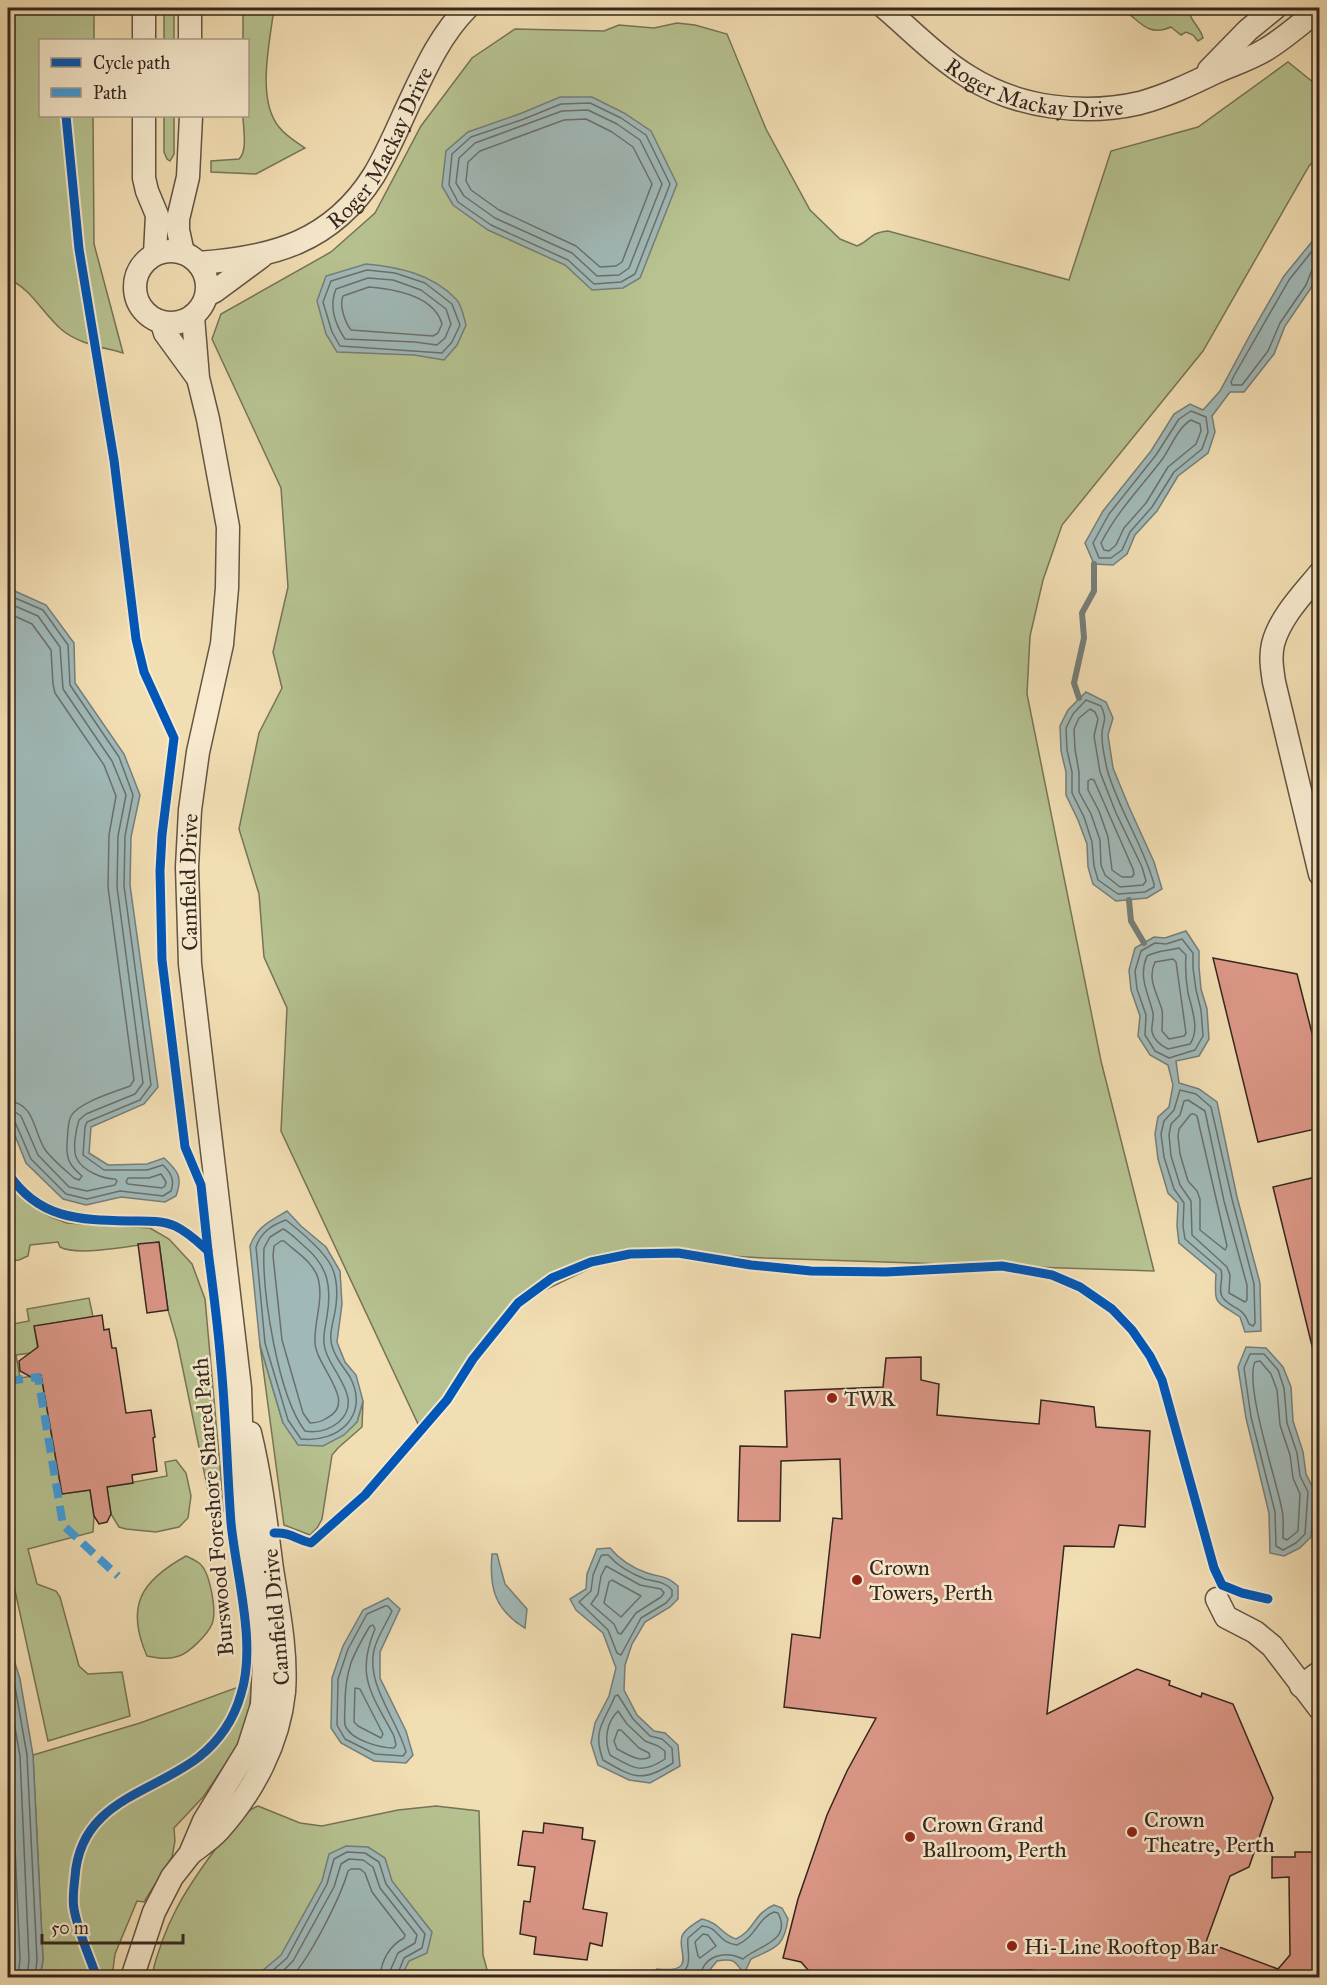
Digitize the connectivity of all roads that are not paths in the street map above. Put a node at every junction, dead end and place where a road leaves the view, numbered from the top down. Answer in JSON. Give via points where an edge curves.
{"nodes":[{"id":1,"x":144,"y":8,"type":"edge"},
{"id":2,"x":190,"y":8,"type":"edge"},
{"id":3,"x":467,"y":8,"type":"edge"},
{"id":4,"x":885,"y":8,"type":"edge"},
{"id":5,"x":1275,"y":8,"type":"edge"},
{"id":6,"x":1320,"y":9,"type":"edge"},
{"id":7,"x":144,"y":39,"type":"edge"},
{"id":8,"x":190,"y":39,"type":"edge"},
{"id":9,"x":1200,"y":80,"type":"junction"},
{"id":10,"x":144,"y":117,"type":"edge"},
{"id":11,"x":191,"y":117,"type":"edge"},
{"id":12,"x":156,"y":254,"type":"junction"},
{"id":13,"x":265,"y":254,"type":"junction"},
{"id":14,"x":191,"y":258,"type":"junction"},
{"id":15,"x":207,"y":295,"type":"junction"},
{"id":16,"x":193,"y":317,"type":"junction"},
{"id":17,"x":162,"y":323,"type":"junction"},
{"id":18,"x":198,"y":378,"type":"junction"},
{"id":19,"x":1320,"y":573,"type":"edge"},
{"id":20,"x":1320,"y":874,"type":"edge"},
{"id":21,"x":1217,"y":1599,"type":"dead end"},
{"id":22,"x":1320,"y":1672,"type":"edge"},
{"id":23,"x":1301,"y":1686,"type":"junction"},
{"id":24,"x":1320,"y":1709,"type":"edge"},
{"id":25,"x":132,"y":1977,"type":"edge"}],
"edges":[{"from":1,"to":7,"type":"street"},
{"from":2,"to":8,"type":"street"},
{"from":3,"to":13,"type":"street","name":"Roger Mackay Drive","via":[[433,55],[375,172],[359,196],[315,234]]},
{"from":4,"to":9,"type":"street","name":"Roger Mackay Drive","via":[[969,78],[1032,103],[1068,108],[1122,106],[1169,94]]},
{"from":5,"to":9,"type":"street","name":"Roger Mackay Drive"},
{"from":6,"to":9,"type":"street","name":"Roger Mackay Drive","via":[[1267,49]]},
{"from":10,"to":12,"type":"street","via":[[144,177],[157,215]]},
{"from":11,"to":14,"type":"street","via":[[188,177],[177,219]]},
{"from":12,"to":14,"type":"street","via":[[165,251]]},
{"from":12,"to":17,"type":"street","via":[[139,269],[134,291],[143,311]]},
{"from":13,"to":14,"type":"street"},
{"from":13,"to":15,"type":"street"},
{"from":14,"to":15,"type":"street","via":[[204,272]]},
{"from":15,"to":16,"type":"street"},
{"from":16,"to":17,"type":"street"},
{"from":16,"to":18,"type":"street"},
{"from":17,"to":18,"type":"street"},
{"from":18,"to":25,"type":"street","name":"Camfield Drive","via":[[228,527],[222,644],[190,810],[190,964],[240,1388],[244,1516],[264,1659],[263,1697],[248,1749],[154,1912]]},
{"from":19,"to":20,"type":"street","via":[[1280,627],[1271,660]]},
{"from":21,"to":23,"type":"street","via":[[1226,1617],[1272,1646]]},
{"from":22,"to":23,"type":"street"},
{"from":23,"to":24,"type":"street"}]}
